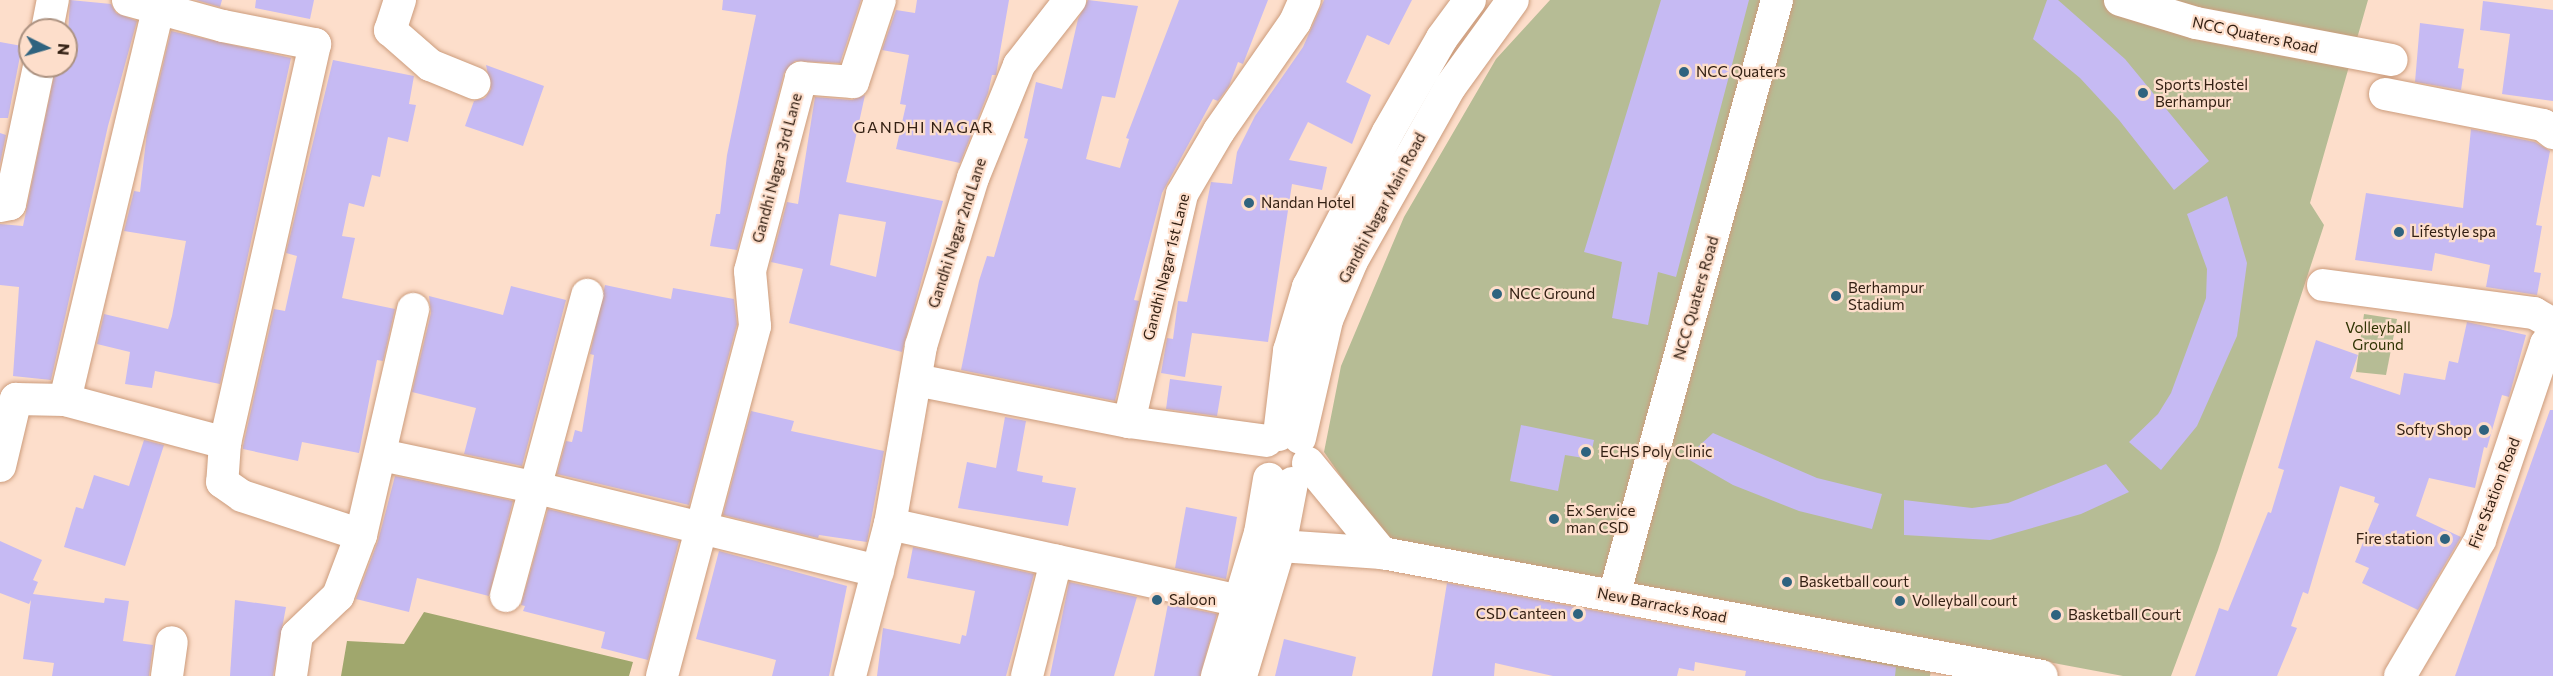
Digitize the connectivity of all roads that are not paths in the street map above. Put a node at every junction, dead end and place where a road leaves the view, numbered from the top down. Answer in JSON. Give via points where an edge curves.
{"nodes":[{"id":1,"x":53,"y":0,"type":"edge"},
{"id":2,"x":128,"y":0,"type":"edge"},
{"id":3,"x":400,"y":0,"type":"edge"},
{"id":4,"x":880,"y":0,"type":"edge"},
{"id":5,"x":1070,"y":0,"type":"edge"},
{"id":6,"x":1305,"y":0,"type":"edge"},
{"id":7,"x":1470,"y":0,"type":"edge"},
{"id":8,"x":1513,"y":0,"type":"edge"},
{"id":9,"x":1777,"y":0,"type":"edge"},
{"id":10,"x":2120,"y":0,"type":"edge"},
{"id":11,"x":158,"y":9,"type":"junction"},
{"id":12,"x":226,"y":13,"type":"edge"},
{"id":13,"x":49,"y":18,"type":"edge"},
{"id":14,"x":2392,"y":60,"type":"dead end"},
{"id":15,"x":36,"y":78,"type":"edge"},
{"id":16,"x":474,"y":83,"type":"dead end"},
{"id":17,"x":2385,"y":94,"type":"dead end"},
{"id":18,"x":2553,"y":134,"type":"edge"},
{"id":19,"x":0,"y":206,"type":"edge"},
{"id":20,"x":2324,"y":285,"type":"dead end"},
{"id":21,"x":587,"y":296,"type":"dead end"},
{"id":22,"x":413,"y":309,"type":"dead end"},
{"id":23,"x":2552,"y":319,"type":"edge"},
{"id":24,"x":2553,"y":361,"type":"edge"},
{"id":25,"x":916,"y":380,"type":"junction"},
{"id":26,"x":65,"y":400,"type":"junction"},
{"id":27,"x":1129,"y":422,"type":"junction"},
{"id":28,"x":225,"y":443,"type":"junction"},
{"id":29,"x":381,"y":455,"type":"junction"},
{"id":30,"x":1286,"y":456,"type":"junction"},
{"id":31,"x":0,"y":466,"type":"edge"},
{"id":32,"x":537,"y":488,"type":"junction"},
{"id":33,"x":890,"y":524,"type":"junction"},
{"id":34,"x":704,"y":530,"type":"junction"},
{"id":35,"x":361,"y":535,"type":"junction"},
{"id":36,"x":1280,"y":546,"type":"junction"},
{"id":37,"x":1382,"y":553,"type":"junction"},
{"id":38,"x":1056,"y":561,"type":"junction"},
{"id":39,"x":878,"y":571,"type":"junction"},
{"id":40,"x":506,"y":596,"type":"dead end"},
{"id":41,"x":1614,"y":596,"type":"junction"},
{"id":42,"x":1240,"y":601,"type":"junction"},
{"id":43,"x":172,"y":642,"type":"dead end"},
{"id":44,"x":167,"y":676,"type":"edge"},
{"id":45,"x":291,"y":676,"type":"edge"},
{"id":46,"x":662,"y":676,"type":"edge"},
{"id":47,"x":850,"y":676,"type":"edge"},
{"id":48,"x":1027,"y":676,"type":"edge"},
{"id":49,"x":1217,"y":676,"type":"edge"},
{"id":50,"x":1241,"y":676,"type":"edge"},
{"id":51,"x":2042,"y":676,"type":"edge"},
{"id":52,"x":2400,"y":676,"type":"edge"},
{"id":53,"x":2412,"y":676,"type":"edge"}],
"edges":[{"from":1,"to":13,"type":"street"},
{"from":2,"to":11,"type":"street"},
{"from":3,"to":16,"type":"street","via":[[390,30],[430,65]]},
{"from":4,"to":34,"type":"street","name":"Gandhi Nagar 3rd Lane","via":[[853,82],[801,78],[750,271],[755,326]]},
{"from":5,"to":25,"type":"street","name":"Gandhi Nagar 2nd Lane","via":[[1018,65],[973,178],[921,346]]},
{"from":6,"to":27,"type":"street","name":"Gandhi Nagar 1st Lane","via":[[1295,22],[1219,131],[1182,194]]},
{"from":7,"to":30,"type":"street","name":"Gandhi Nagar Main Road","via":[[1442,38],[1388,132],[1308,286],[1289,351]]},
{"from":8,"to":30,"type":"street","name":"Gandhi Nagar Main Road","via":[[1445,95],[1352,261],[1327,320]]},
{"from":9,"to":41,"type":"street","name":"NCC Quaters Road"},
{"from":10,"to":14,"type":"street","name":"NCC Quaters Road","via":[[2196,23]]},
{"from":11,"to":12,"type":"street"},
{"from":11,"to":26,"type":"street"},
{"from":12,"to":28,"type":"street","via":[[315,45]]},
{"from":15,"to":19,"type":"street","via":[[10,204]]},
{"from":17,"to":18,"type":"street","via":[[2543,125]]},
{"from":20,"to":23,"type":"street","via":[[2534,313]]},
{"from":21,"to":32,"type":"street"},
{"from":22,"to":29,"type":"street"},
{"from":23,"to":52,"type":"street","name":"Fire Station Road","via":[[2480,540]]},
{"from":24,"to":53,"type":"street","name":"Fire Station Road","via":[[2490,545]]},
{"from":25,"to":27,"type":"street"},
{"from":25,"to":33,"type":"street","name":"Gandhi Nagar 2nd Lane"},
{"from":26,"to":28,"type":"street"},
{"from":26,"to":31,"type":"street","via":[[16,399]]},
{"from":27,"to":30,"type":"street"},
{"from":28,"to":35,"type":"street","via":[[222,482],[242,496]]},
{"from":29,"to":32,"type":"street"},
{"from":29,"to":35,"type":"street"},
{"from":30,"to":36,"type":"street","name":"Gandhi Nagar Main Road"},
{"from":30,"to":37,"type":"street"},
{"from":30,"to":42,"type":"street","name":"Gandhi Nagar Main Road"},
{"from":32,"to":34,"type":"street"},
{"from":32,"to":40,"type":"street"},
{"from":33,"to":38,"type":"street"},
{"from":33,"to":39,"type":"street","name":"Gandhi Nagar 2nd Lane"},
{"from":34,"to":39,"type":"street"},
{"from":34,"to":46,"type":"street"},
{"from":35,"to":45,"type":"street","via":[[338,596],[297,635]]},
{"from":36,"to":37,"type":"street","name":"New Barracks Road"},
{"from":36,"to":50,"type":"street","name":"Gandhi Nagar Main Road"},
{"from":37,"to":41,"type":"street","name":"New Barracks Road"},
{"from":38,"to":42,"type":"street"},
{"from":38,"to":48,"type":"street"},
{"from":39,"to":47,"type":"street","name":"Gandhi Nagar 2nd Lane"},
{"from":41,"to":51,"type":"street","name":"New Barracks Road"},
{"from":42,"to":49,"type":"street","name":"Gandhi Nagar Main Road"},
{"from":43,"to":44,"type":"street"}]}
